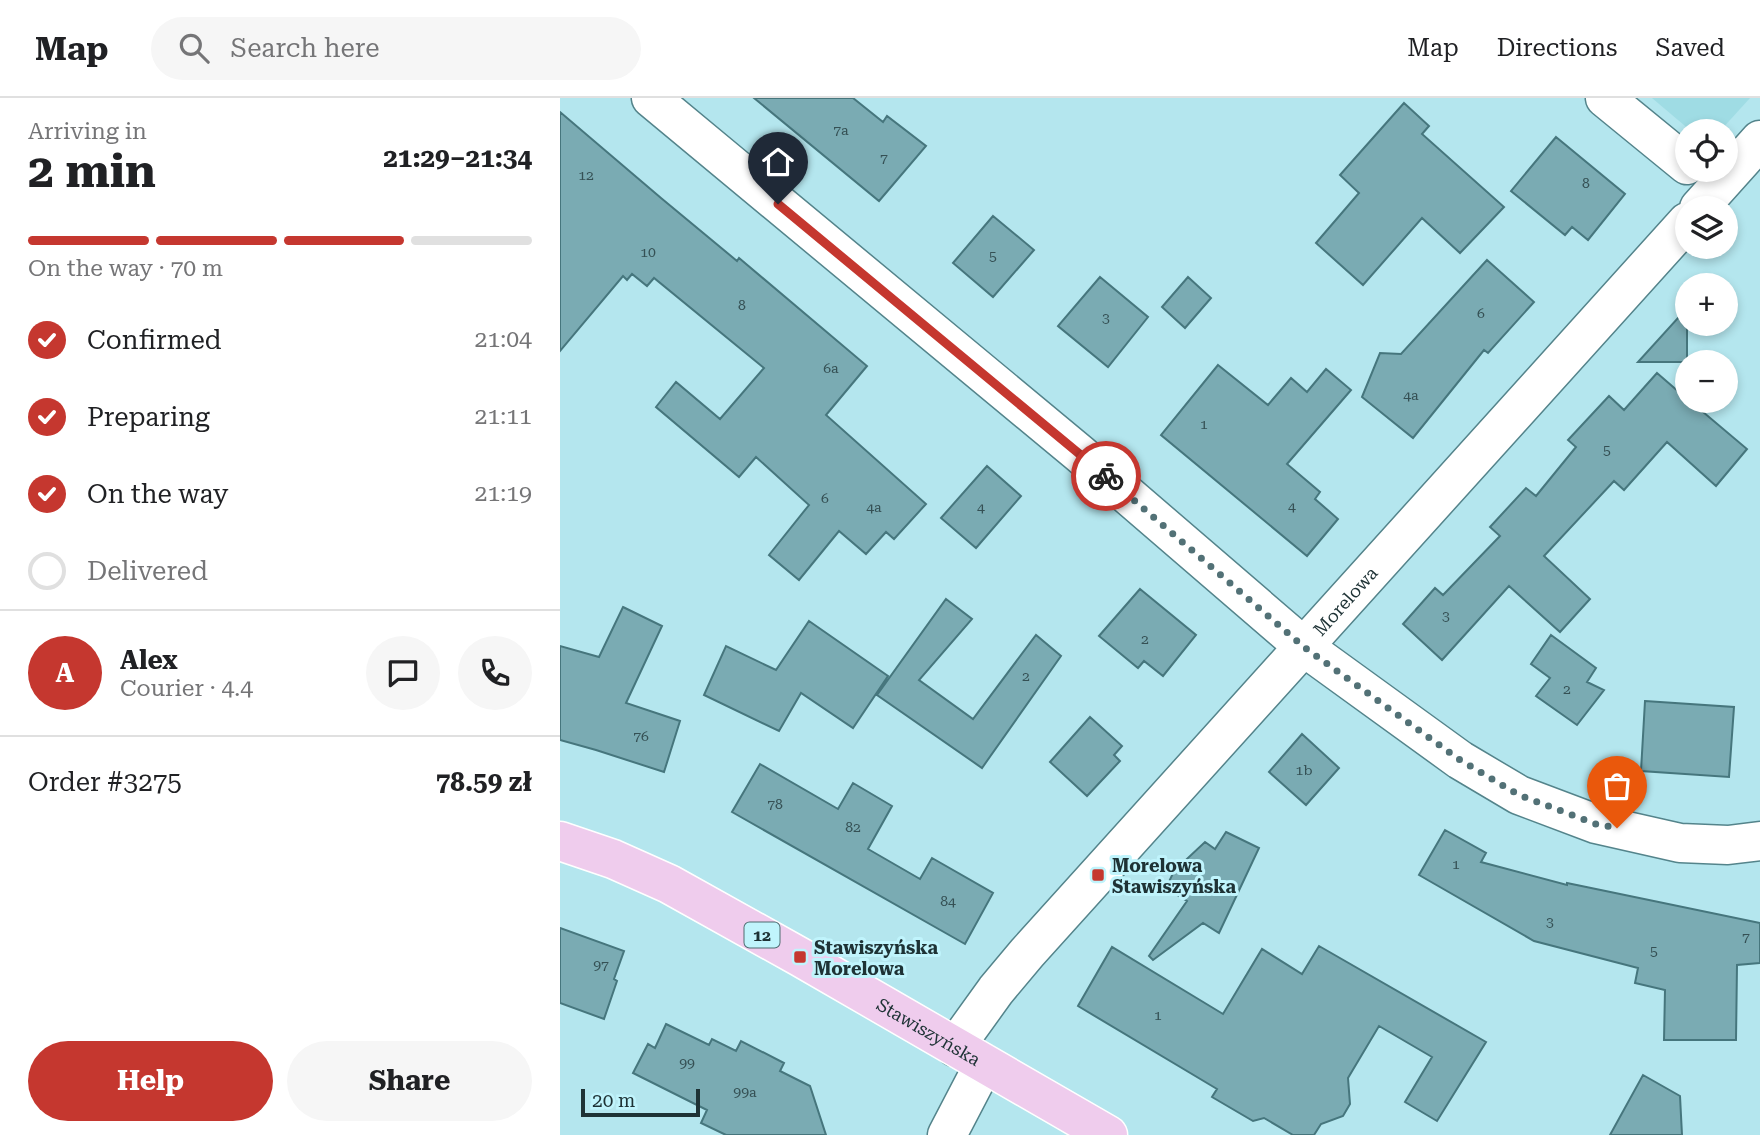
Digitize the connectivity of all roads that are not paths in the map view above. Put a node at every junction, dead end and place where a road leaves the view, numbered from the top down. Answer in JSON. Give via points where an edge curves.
{"nodes":[{"id":1,"x":651,"y":98,"type":"edge"},
{"id":2,"x":1605,"y":98,"type":"edge"},
{"id":3,"x":1760,"y":140,"type":"edge"},
{"id":4,"x":1675,"y":155,"type":"edge"},
{"id":5,"x":1703,"y":189,"type":"edge"},
{"id":6,"x":1675,"y":235,"type":"edge"},
{"id":7,"x":1304,"y":647,"type":"junction"},
{"id":8,"x":560,"y":841,"type":"edge"},
{"id":9,"x":1760,"y":841,"type":"edge"},
{"id":10,"x":970,"y":1055,"type":"junction"},
{"id":11,"x":947,"y":1135,"type":"edge"},
{"id":12,"x":1108,"y":1135,"type":"edge"}],
"edges":[{"from":1,"to":7,"type":"street","via":[[1080,454]]},
{"from":2,"to":4,"type":"street"},
{"from":3,"to":5,"type":"street"},
{"from":6,"to":7,"type":"street","name":"Morelowa"},
{"from":7,"to":9,"type":"street","via":[[1460,760],[1519,795],[1596,824],[1680,843]]},
{"from":7,"to":10,"type":"street","name":"Morelowa","via":[[996,989]]},
{"from":8,"to":10,"type":"main road","name":"Stawiszyńska","number":"12","via":[[668,884]]},
{"from":10,"to":11,"type":"street","name":"Morelowa"},
{"from":10,"to":12,"type":"main road","name":"Stawiszyńska","number":"12"}]}
